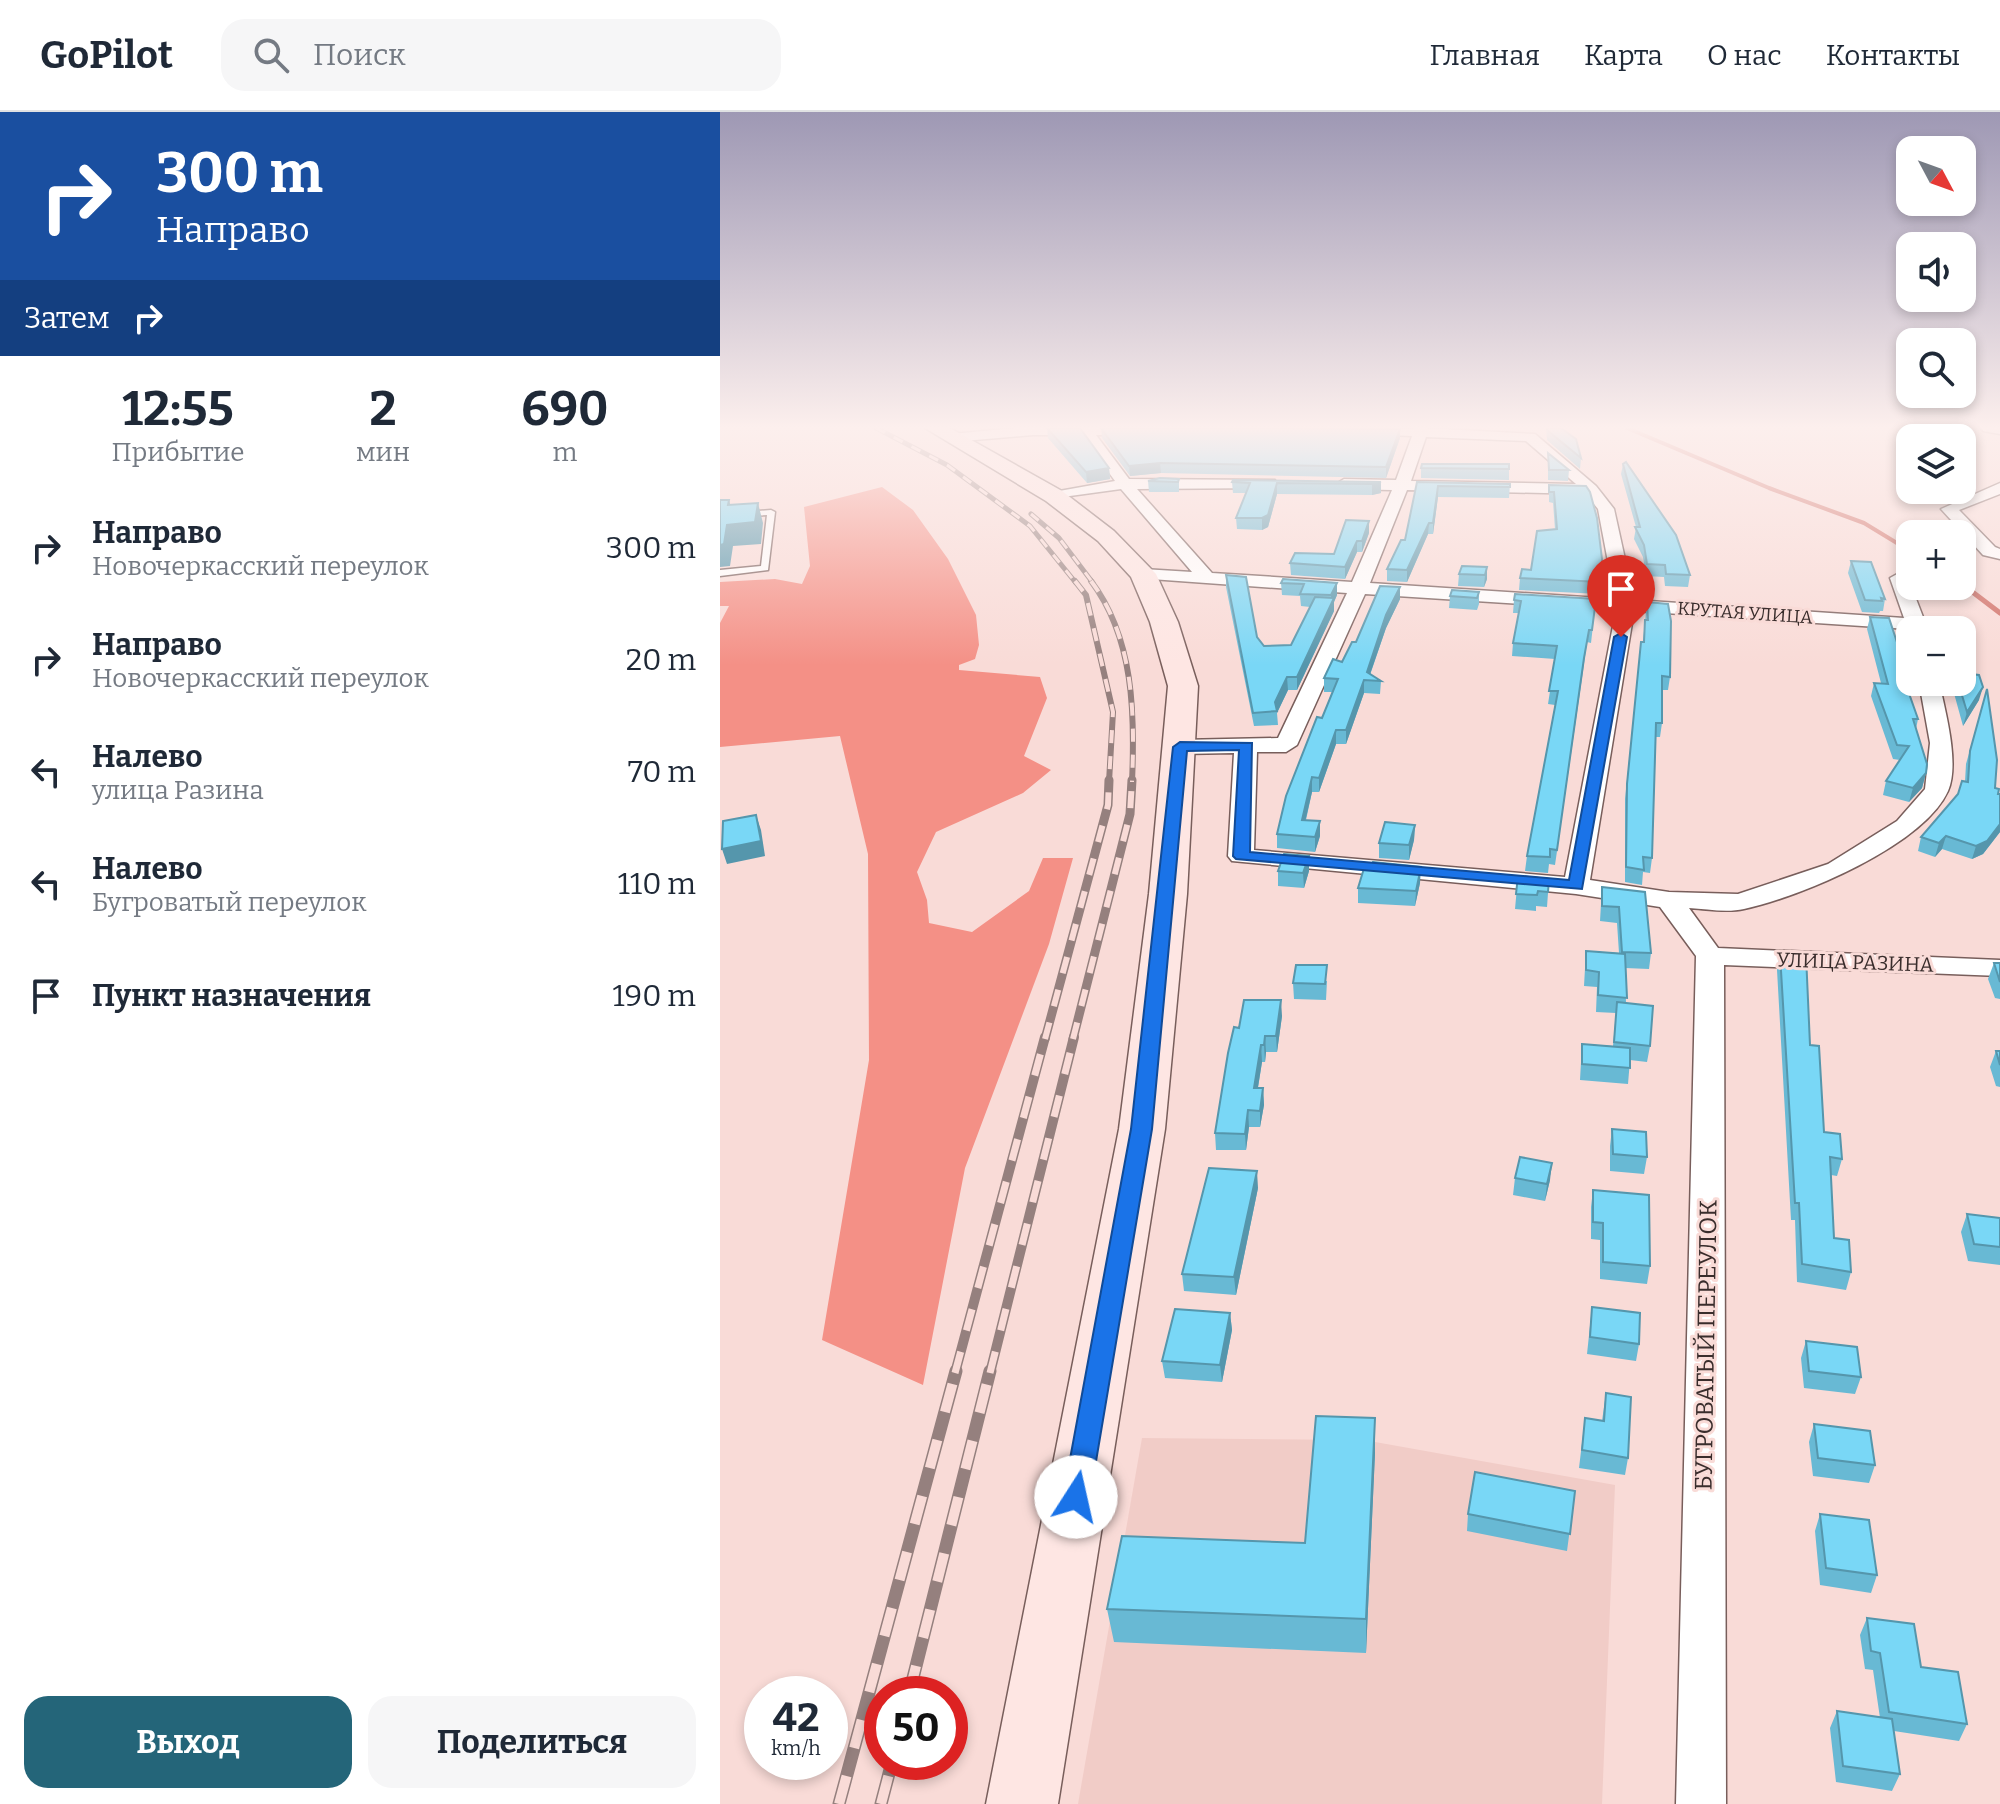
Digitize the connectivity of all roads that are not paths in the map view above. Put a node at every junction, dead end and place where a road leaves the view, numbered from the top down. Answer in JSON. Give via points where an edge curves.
{"nodes":[{"id":1,"x":1068,"y":507,"type":"edge"},
{"id":2,"x":1145,"y":507,"type":"edge"},
{"id":3,"x":1393,"y":507,"type":"edge"},
{"id":4,"x":1604,"y":507,"type":"edge"},
{"id":5,"x":1954,"y":507,"type":"edge"},
{"id":6,"x":720,"y":516,"type":"edge"},
{"id":7,"x":2000,"y":554,"type":"edge"},
{"id":8,"x":720,"y":573,"type":"edge"},
{"id":9,"x":1143,"y":574,"type":"junction"},
{"id":10,"x":1205,"y":576,"type":"junction"},
{"id":11,"x":1360,"y":586,"type":"junction"},
{"id":12,"x":1626,"y":606,"type":"junction"},
{"id":13,"x":1896,"y":625,"type":"edge"},
{"id":14,"x":1932,"y":696,"type":"edge"},
{"id":15,"x":1246,"y":746,"type":"junction"},
{"id":16,"x":1180,"y":747,"type":"junction"},
{"id":17,"x":1576,"y":886,"type":"junction"},
{"id":18,"x":1669,"y":900,"type":"junction"},
{"id":19,"x":1710,"y":956,"type":"junction"},
{"id":20,"x":2000,"y":968,"type":"edge"},
{"id":21,"x":1022,"y":1804,"type":"edge"},
{"id":22,"x":1701,"y":1804,"type":"edge"}],
"edges":[{"from":1,"to":9,"type":"main road"},
{"from":2,"to":10,"type":"street"},
{"from":3,"to":11,"type":"street"},
{"from":4,"to":12,"type":"street"},
{"from":5,"to":7,"type":"street","via":[[1949,509],[1989,551]]},
{"from":6,"to":8,"type":"lane","via":[[771,512],[765,568]]},
{"from":9,"to":10,"type":"street","name":"КРУТАЯ УЛИЦА"},
{"from":9,"to":16,"type":"main road","via":[[1183,686]]},
{"from":10,"to":11,"type":"street","name":"КРУТАЯ УЛИЦА"},
{"from":11,"to":12,"type":"street","name":"КРУТАЯ УЛИЦА"},
{"from":11,"to":15,"type":"street","via":[[1286,745]]},
{"from":12,"to":13,"type":"street","name":"КРУТАЯ УЛИЦА"},
{"from":12,"to":17,"type":"street"},
{"from":14,"to":18,"type":"street","via":[[1941,743],[1937,790],[1906,826],[1837,869],[1740,902]]},
{"from":15,"to":16,"type":"street"},
{"from":15,"to":17,"type":"street","via":[[1241,856]]},
{"from":16,"to":21,"type":"main road","via":[[1142,1129]]},
{"from":17,"to":18,"type":"street"},
{"from":18,"to":19,"type":"street"},
{"from":19,"to":20,"type":"street","name":"УЛИЦА РАЗИНА"},
{"from":19,"to":22,"type":"street","name":"БУГРОВАТЫЙ ПЕРЕУЛОК"}]}
